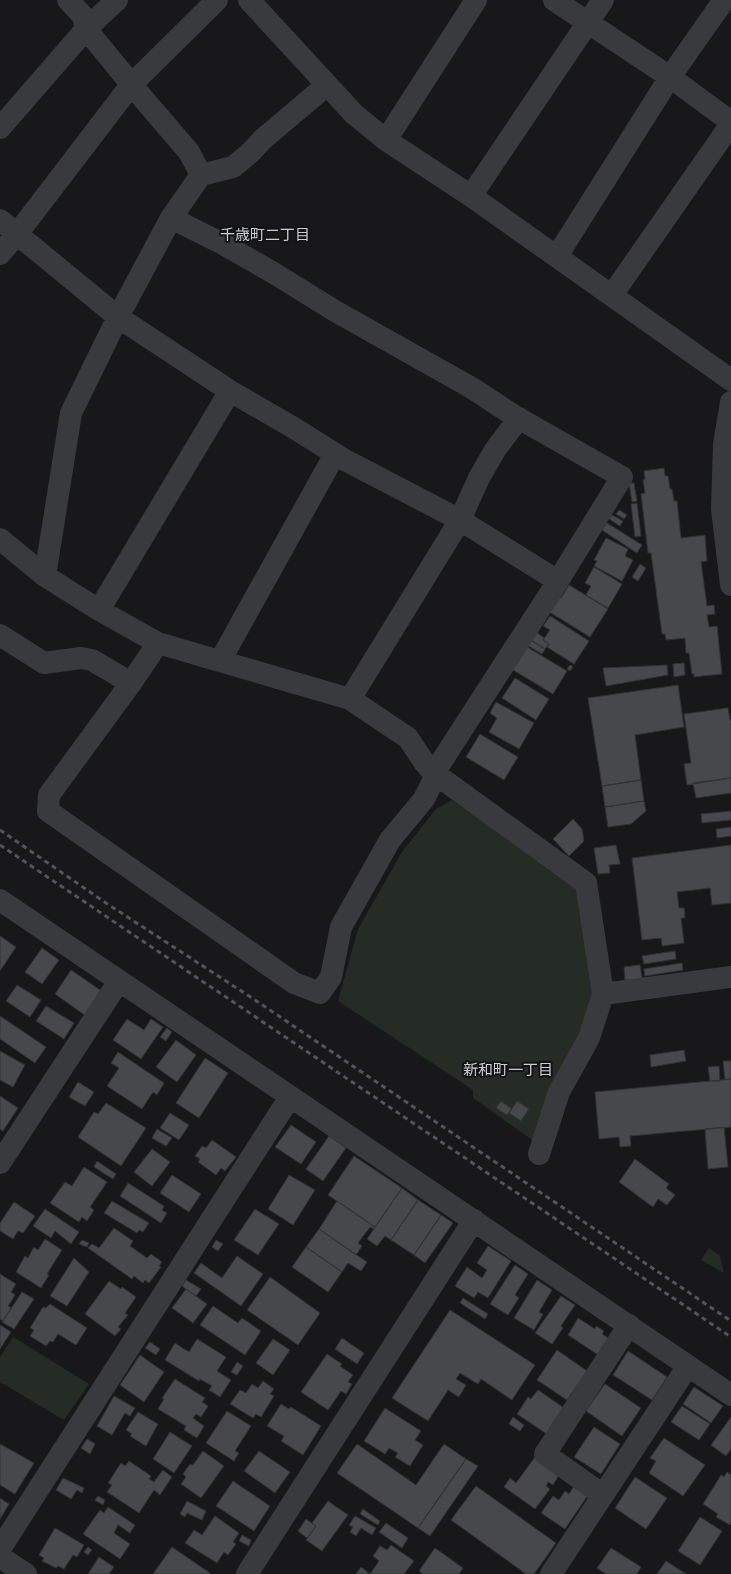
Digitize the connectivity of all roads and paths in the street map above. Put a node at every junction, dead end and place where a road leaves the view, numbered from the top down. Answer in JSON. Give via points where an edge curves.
{"nodes":[{"id":1,"x":68,"y":0,"type":"edge"},
{"id":2,"x":117,"y":0,"type":"edge"},
{"id":3,"x":217,"y":0,"type":"edge"},
{"id":4,"x":476,"y":0,"type":"edge"},
{"id":5,"x":554,"y":0,"type":"edge"},
{"id":6,"x":603,"y":0,"type":"edge"},
{"id":7,"x":724,"y":0,"type":"edge"},
{"id":8,"x":256,"y":2,"type":"edge"},
{"id":9,"x":587,"y":22,"type":"junction"},
{"id":10,"x":86,"y":29,"type":"junction"},
{"id":11,"x":670,"y":77,"type":"junction"},
{"id":12,"x":131,"y":85,"type":"junction"},
{"id":13,"x":327,"y":85,"type":"junction"},
{"id":14,"x":731,"y":123,"type":"edge"},
{"id":15,"x":0,"y":128,"type":"edge"},
{"id":16,"x":386,"y":140,"type":"junction"},
{"id":17,"x":201,"y":175,"type":"junction"},
{"id":18,"x":471,"y":196,"type":"junction"},
{"id":19,"x":171,"y":218,"type":"junction"},
{"id":20,"x":0,"y":220,"type":"edge"},
{"id":21,"x":17,"y":234,"type":"junction"},
{"id":22,"x":0,"y":254,"type":"edge"},
{"id":23,"x":557,"y":256,"type":"junction"},
{"id":24,"x":612,"y":294,"type":"junction"},
{"id":25,"x":118,"y":317,"type":"junction"},
{"id":26,"x":731,"y":380,"type":"edge"},
{"id":27,"x":230,"y":391,"type":"junction"},
{"id":28,"x":731,"y":402,"type":"edge"},
{"id":29,"x":519,"y":418,"type":"junction"},
{"id":30,"x":335,"y":454,"type":"junction"},
{"id":31,"x":460,"y":520,"type":"junction"},
{"id":32,"x":0,"y":539,"type":"edge"},
{"id":33,"x":45,"y":576,"type":"junction"},
{"id":34,"x":558,"y":582,"type":"junction"},
{"id":35,"x":731,"y":585,"type":"edge"},
{"id":36,"x":99,"y":610,"type":"junction"},
{"id":37,"x":0,"y":635,"type":"edge"},
{"id":38,"x":158,"y":643,"type":"junction"},
{"id":39,"x":220,"y":661,"type":"junction"},
{"id":40,"x":132,"y":683,"type":"junction"},
{"id":41,"x":350,"y":699,"type":"junction"},
{"id":42,"x":434,"y":773,"type":"junction"},
{"id":43,"x":0,"y":900,"type":"edge"},
{"id":44,"x":731,"y":977,"type":"edge"},
{"id":45,"x":119,"y":981,"type":"junction"},
{"id":46,"x":603,"y":994,"type":"junction"},
{"id":47,"x":290,"y":1097,"type":"junction"},
{"id":48,"x":539,"y":1154,"type":"dead end"},
{"id":49,"x":2,"y":1156,"type":"edge"},
{"id":50,"x":474,"y":1220,"type":"junction"},
{"id":51,"x":629,"y":1326,"type":"junction"},
{"id":52,"x":688,"y":1366,"type":"junction"},
{"id":53,"x":731,"y":1395,"type":"edge"},
{"id":54,"x":603,"y":1495,"type":"junction"},
{"id":55,"x":0,"y":1549,"type":"edge"},
{"id":56,"x":0,"y":1557,"type":"edge"},
{"id":57,"x":26,"y":1574,"type":"edge"},
{"id":58,"x":247,"y":1574,"type":"edge"},
{"id":59,"x":551,"y":1574,"type":"edge"}],
"edges":[{"from":1,"to":10,"type":"street","via":[[83,16]]},
{"from":2,"to":10,"type":"street"},
{"from":3,"to":12,"type":"street"},
{"from":4,"to":16,"type":"street"},
{"from":5,"to":9,"type":"street"},
{"from":6,"to":9,"type":"street"},
{"from":7,"to":11,"type":"street"},
{"from":8,"to":13,"type":"street"},
{"from":9,"to":11,"type":"street"},
{"from":9,"to":18,"type":"street"},
{"from":10,"to":12,"type":"street"},
{"from":10,"to":15,"type":"street"},
{"from":11,"to":14,"type":"street"},
{"from":11,"to":23,"type":"street"},
{"from":12,"to":17,"type":"street","via":[[189,152]]},
{"from":12,"to":21,"type":"street"},
{"from":13,"to":16,"type":"street","via":[[354,114]]},
{"from":13,"to":17,"type":"street","via":[[233,167]]},
{"from":14,"to":24,"type":"street"},
{"from":16,"to":18,"type":"street"},
{"from":17,"to":19,"type":"street"},
{"from":18,"to":23,"type":"street"},
{"from":19,"to":25,"type":"street"},
{"from":19,"to":29,"type":"street","via":[[272,272]]},
{"from":20,"to":21,"type":"street"},
{"from":21,"to":22,"type":"street"},
{"from":21,"to":25,"type":"street"},
{"from":23,"to":24,"type":"street"},
{"from":24,"to":26,"type":"street"},
{"from":25,"to":27,"type":"street"},
{"from":25,"to":33,"type":"street","via":[[71,413]]},
{"from":27,"to":30,"type":"street"},
{"from":27,"to":36,"type":"street"},
{"from":28,"to":35,"type":"street","via":[[724,444],[722,509]]},
{"from":29,"to":31,"type":"street","via":[[495,450]]},
{"from":29,"to":34,"type":"street","via":[[622,477]]},
{"from":30,"to":31,"type":"street"},
{"from":30,"to":39,"type":"street"},
{"from":31,"to":34,"type":"street"},
{"from":31,"to":41,"type":"street"},
{"from":32,"to":33,"type":"street"},
{"from":33,"to":36,"type":"street"},
{"from":34,"to":42,"type":"street"},
{"from":36,"to":38,"type":"street"},
{"from":37,"to":40,"type":"street","via":[[44,663],[81,658],[92,660]]},
{"from":38,"to":39,"type":"street"},
{"from":38,"to":40,"type":"street"},
{"from":39,"to":41,"type":"street"},
{"from":40,"to":42,"type":"street","via":[[48,795],[48,812],[294,983],[320,993],[331,977],[341,927],[390,840],[424,799],[434,779]]},
{"from":41,"to":42,"type":"street","via":[[408,738]]},
{"from":42,"to":46,"type":"street","via":[[586,883]]},
{"from":43,"to":45,"type":"street"},
{"from":44,"to":46,"type":"street"},
{"from":45,"to":47,"type":"street"},
{"from":45,"to":49,"type":"street"},
{"from":46,"to":48,"type":"street","via":[[589,1038],[559,1092]]},
{"from":47,"to":50,"type":"street"},
{"from":47,"to":55,"type":"street"},
{"from":50,"to":51,"type":"street"},
{"from":50,"to":58,"type":"street"},
{"from":51,"to":52,"type":"street"},
{"from":51,"to":54,"type":"street","via":[[545,1454]]},
{"from":52,"to":53,"type":"street"},
{"from":52,"to":54,"type":"street"},
{"from":54,"to":59,"type":"street"},
{"from":56,"to":57,"type":"street"}]}
